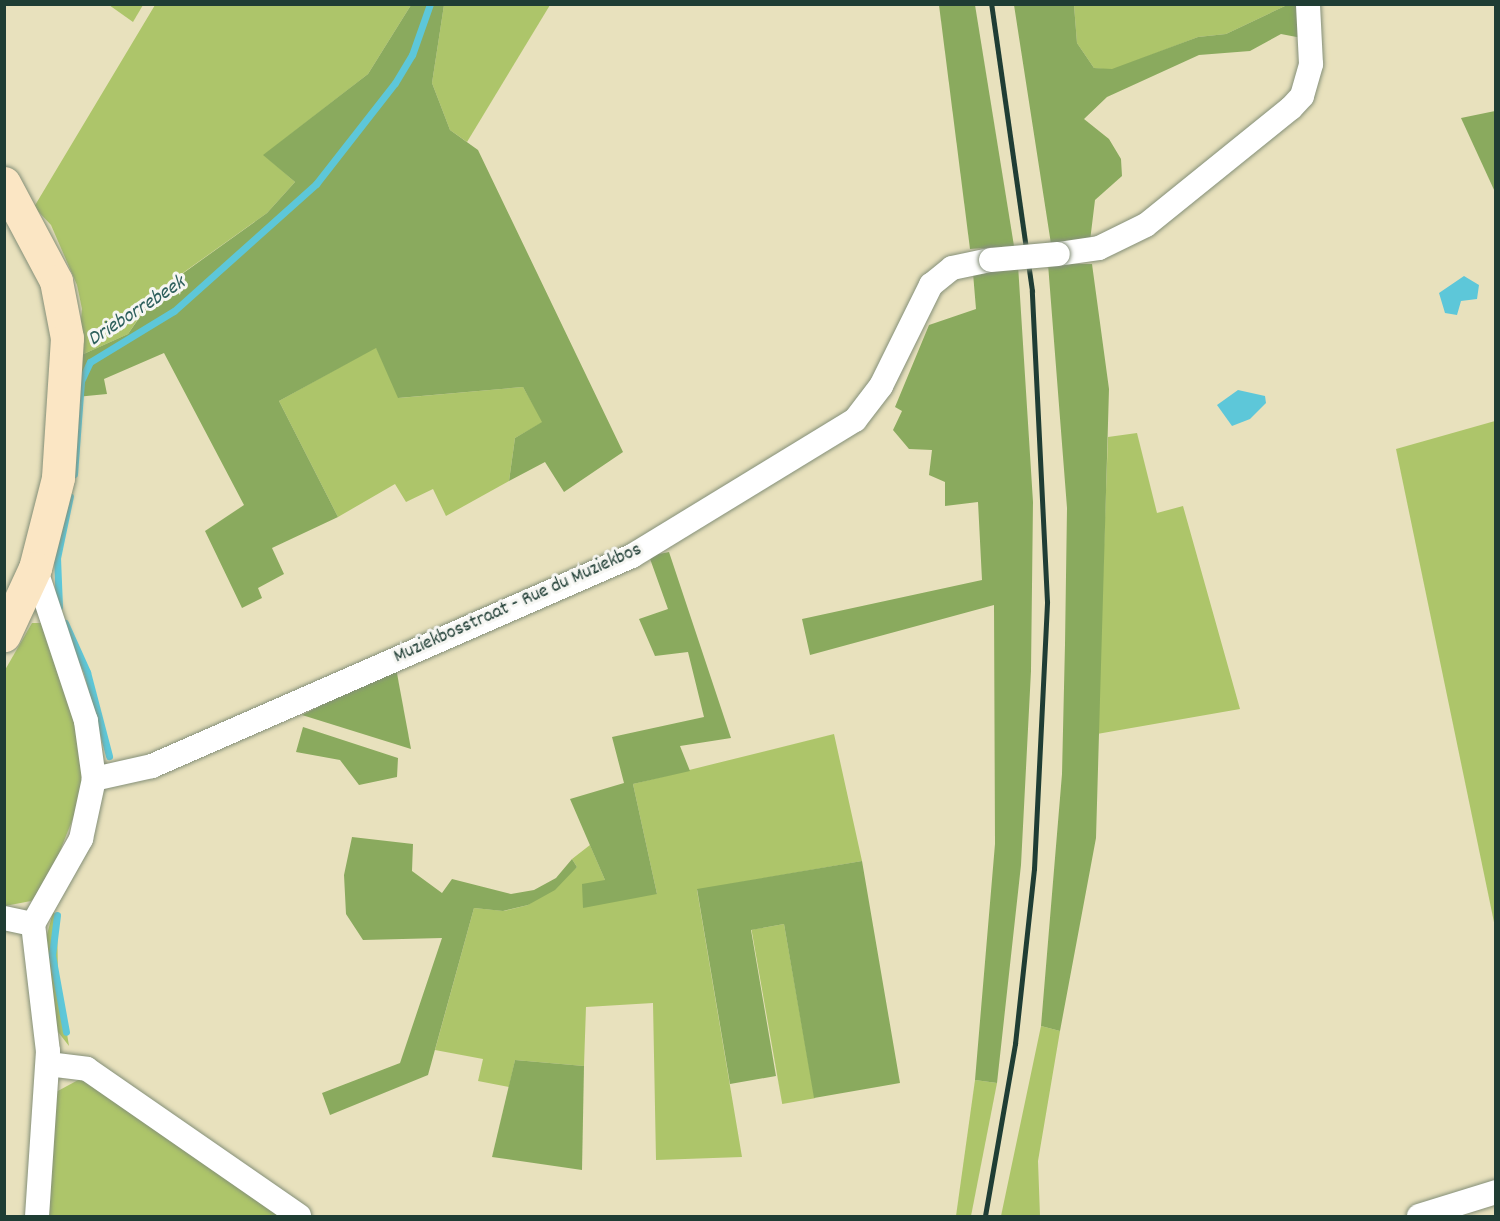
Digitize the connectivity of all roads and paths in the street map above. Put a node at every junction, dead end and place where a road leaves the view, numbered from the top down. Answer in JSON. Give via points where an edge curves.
{"nodes":[{"id":1,"x":1308,"y":4,"type":"edge"},
{"id":2,"x":4,"y":183,"type":"edge"},
{"id":3,"x":35,"y":568,"type":"junction"},
{"id":4,"x":4,"y":635,"type":"edge"},
{"id":5,"x":94,"y":779,"type":"junction"},
{"id":6,"x":4,"y":918,"type":"edge"},
{"id":7,"x":33,"y":924,"type":"junction"},
{"id":8,"x":48,"y":1064,"type":"junction"},
{"id":9,"x":1496,"y":1192,"type":"edge"},
{"id":10,"x":37,"y":1216,"type":"edge"},
{"id":11,"x":299,"y":1216,"type":"edge"},
{"id":12,"x":1419,"y":1216,"type":"edge"}],
"edges":[{"from":1,"to":5,"type":"street","name":"Muziekbosstraat - Rue du Muziekbos","bridge":true,"via":[[1311,64],[1302,96],[1259,138],[1146,225],[1099,248],[952,268],[931,285],[881,386],[855,420],[632,556],[182,753]]},
{"from":2,"to":3,"type":"main road","via":[[56,281],[67,338],[58,478]]},
{"from":3,"to":4,"type":"main road"},
{"from":3,"to":5,"type":"street","via":[[86,721]]},
{"from":5,"to":7,"type":"street","via":[[81,839]]},
{"from":6,"to":7,"type":"street"},
{"from":7,"to":8,"type":"street"},
{"from":8,"to":10,"type":"street"},
{"from":8,"to":11,"type":"street","via":[[87,1069]]},
{"from":9,"to":12,"type":"street"}]}
